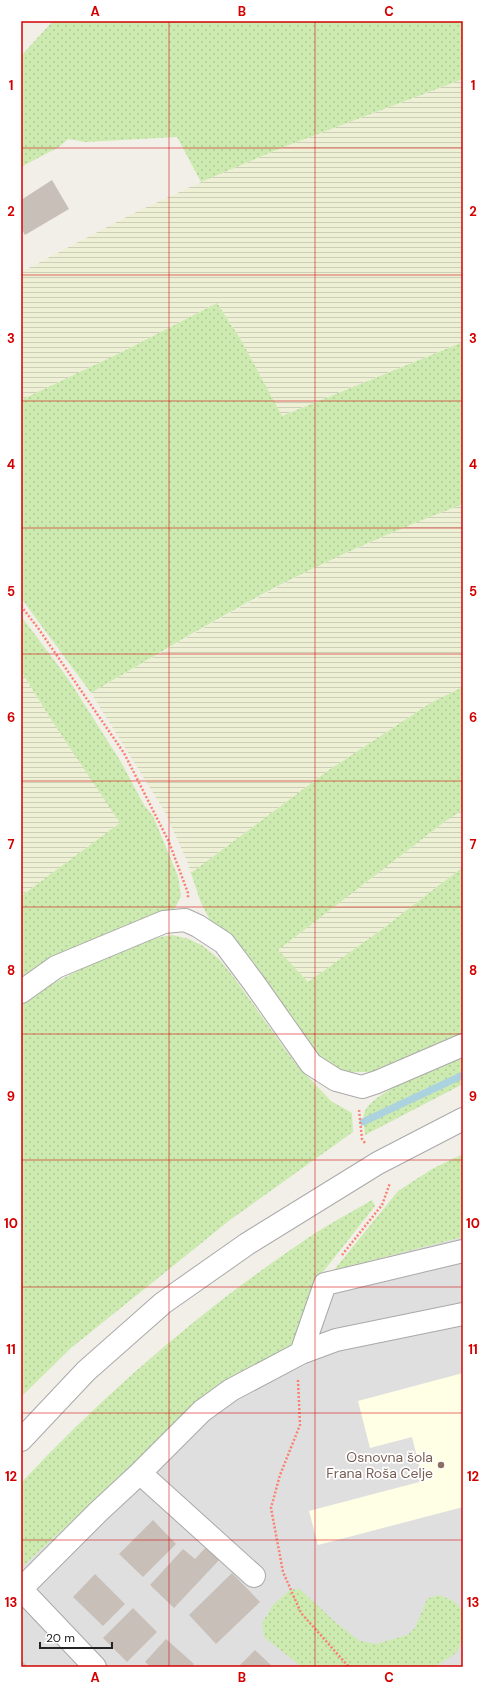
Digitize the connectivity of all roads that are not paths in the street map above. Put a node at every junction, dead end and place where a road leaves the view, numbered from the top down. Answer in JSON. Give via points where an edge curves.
{"nodes":[{"id":1,"x":21,"y":992,"type":"edge"},
{"id":2,"x":463,"y":1045,"type":"edge"},
{"id":3,"x":463,"y":1119,"type":"edge"},
{"id":4,"x":463,"y":1251,"type":"edge"},
{"id":5,"x":463,"y":1314,"type":"edge"},
{"id":6,"x":301,"y":1353,"type":"junction"},
{"id":7,"x":21,"y":1440,"type":"edge"},
{"id":8,"x":140,"y":1473,"type":"junction"},
{"id":9,"x":254,"y":1576,"type":"dead end"},
{"id":10,"x":21,"y":1589,"type":"edge"},
{"id":11,"x":95,"y":1667,"type":"edge"}],
"edges":[{"from":1,"to":2,"type":"street","via":[[56,967],[164,922],[185,920],[224,943],[311,1064],[336,1080],[362,1087]]},
{"from":3,"to":7,"type":"street","via":[[378,1163],[247,1244],[163,1303],[86,1371]]},
{"from":4,"to":6,"type":"street","via":[[325,1284]]},
{"from":5,"to":6,"type":"street","via":[[336,1340]]},
{"from":6,"to":8,"type":"street","via":[[225,1394],[202,1412]]},
{"from":8,"to":9,"type":"street"},
{"from":8,"to":10,"type":"street"},
{"from":10,"to":11,"type":"street"}]}
